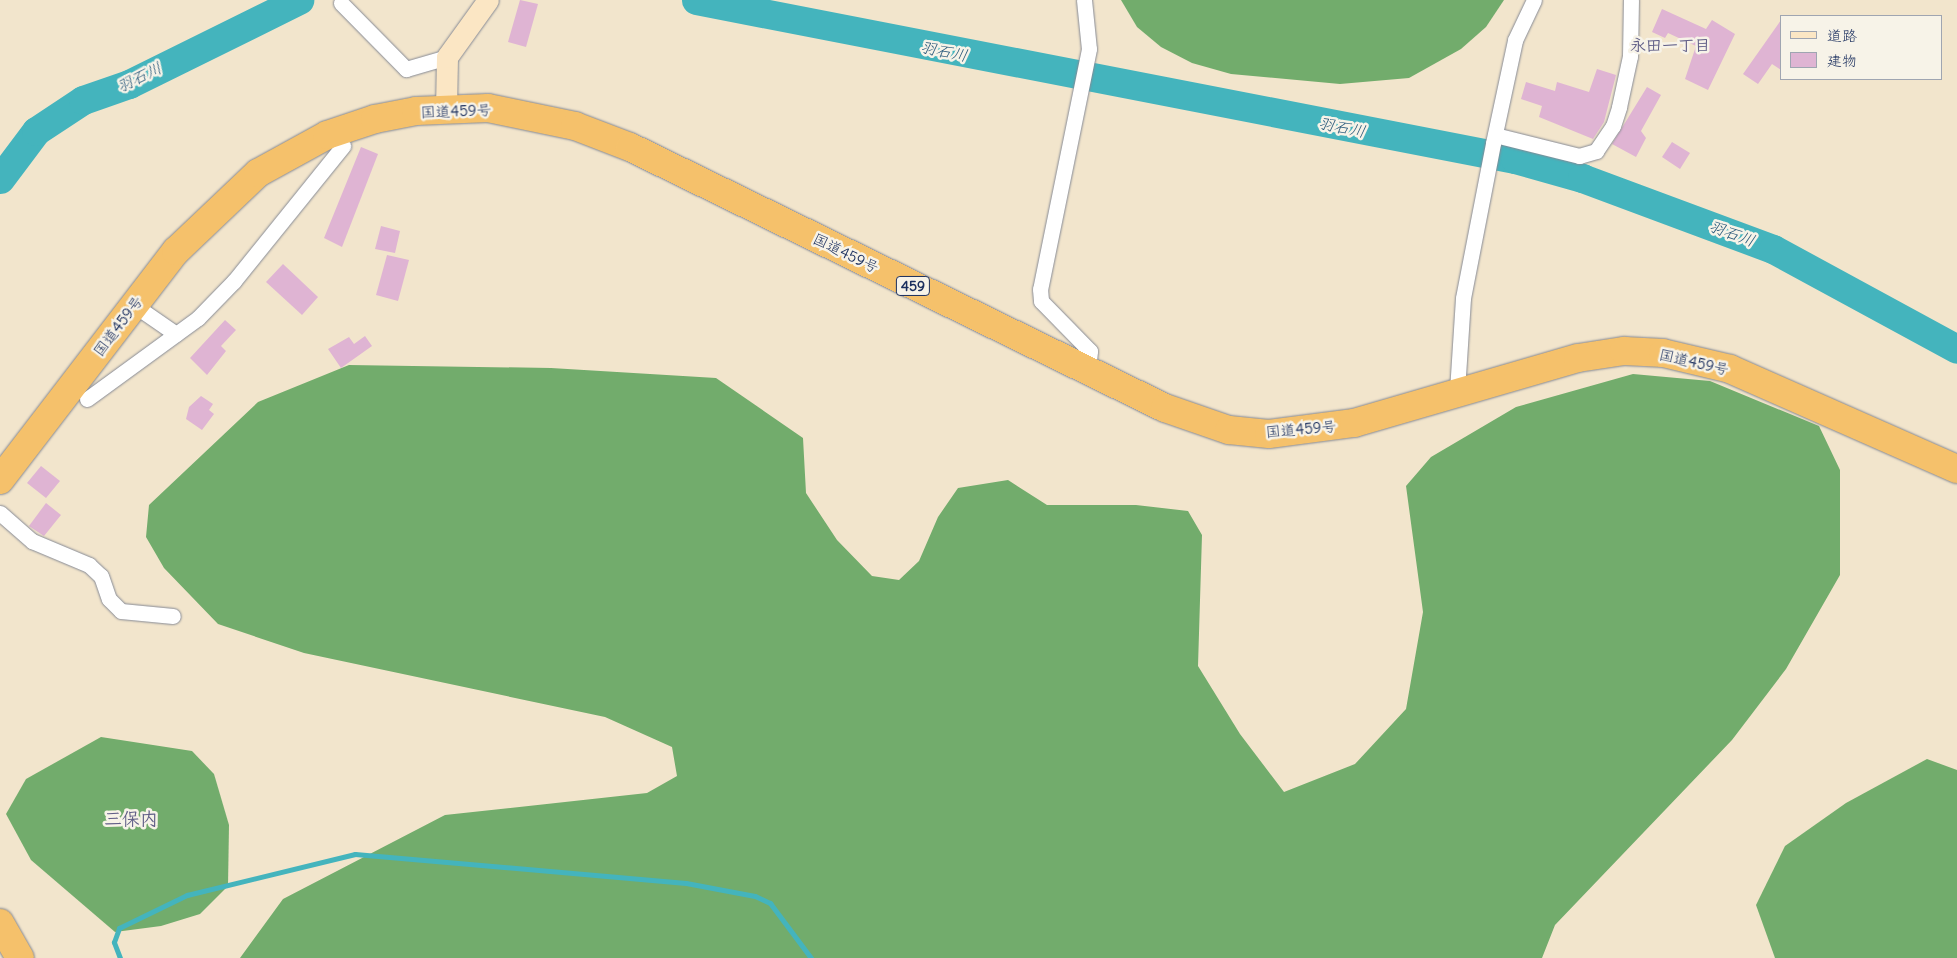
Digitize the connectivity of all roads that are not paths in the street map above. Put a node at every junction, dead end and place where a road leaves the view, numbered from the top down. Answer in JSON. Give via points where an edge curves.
{"nodes":[{"id":1,"x":488,"y":0,"type":"edge"},
{"id":2,"x":1084,"y":0,"type":"edge"},
{"id":3,"x":1534,"y":0,"type":"edge"},
{"id":4,"x":1632,"y":0,"type":"edge"},
{"id":5,"x":341,"y":3,"type":"dead end"},
{"id":6,"x":447,"y":57,"type":"junction"},
{"id":7,"x":446,"y":109,"type":"junction"},
{"id":8,"x":1494,"y":139,"type":"junction"},
{"id":9,"x":342,"y":146,"type":"dead end"},
{"id":10,"x":134,"y":305,"type":"junction"},
{"id":11,"x":176,"y":334,"type":"junction"},
{"id":12,"x":1088,"y":371,"type":"junction"},
{"id":13,"x":1458,"y":391,"type":"junction"},
{"id":14,"x":87,"y":399,"type":"dead end"},
{"id":15,"x":1957,"y":469,"type":"edge"},
{"id":16,"x":0,"y":480,"type":"edge"},
{"id":17,"x":0,"y":513,"type":"edge"},
{"id":18,"x":173,"y":616,"type":"dead end"},
{"id":19,"x":0,"y":923,"type":"edge"},
{"id":20,"x":14,"y":958,"type":"edge"},
{"id":21,"x":20,"y":958,"type":"edge"}],
"edges":[{"from":1,"to":6,"type":"street"},
{"from":2,"to":12,"type":"street","via":[[1088,49],[1040,289],[1041,301],[1090,350]]},
{"from":3,"to":8,"type":"street","via":[[1514,40]]},
{"from":4,"to":8,"type":"street","via":[[1630,56],[1619,107],[1614,126],[1596,151],[1579,156]]},
{"from":5,"to":6,"type":"street","via":[[406,69]]},
{"from":6,"to":7,"type":"street"},
{"from":7,"to":10,"type":"highway","name":"国道459号","number":"459","via":[[375,119],[326,135],[274,163],[209,216]]},
{"from":7,"to":12,"type":"highway","name":"国道459号","number":"459","via":[[488,108],[525,114],[575,126],[630,147]]},
{"from":8,"to":13,"type":"street","via":[[1463,298]]},
{"from":9,"to":11,"type":"street","via":[[234,281]]},
{"from":10,"to":11,"type":"street"},
{"from":10,"to":16,"type":"highway","name":"国道459号","number":"459"},
{"from":11,"to":14,"type":"street"},
{"from":12,"to":13,"type":"highway","name":"国道459号","number":"459","via":[[1196,420],[1270,434],[1354,423]]},
{"from":13,"to":15,"type":"highway","name":"国道459号","number":"459","via":[[1578,358],[1624,351],[1663,353],[1730,369]]},
{"from":17,"to":18,"type":"street","via":[[32,541],[89,565],[101,576],[108,599],[121,611]]},
{"from":19,"to":20,"type":"highway"},
{"from":19,"to":21,"type":"highway"}]}
